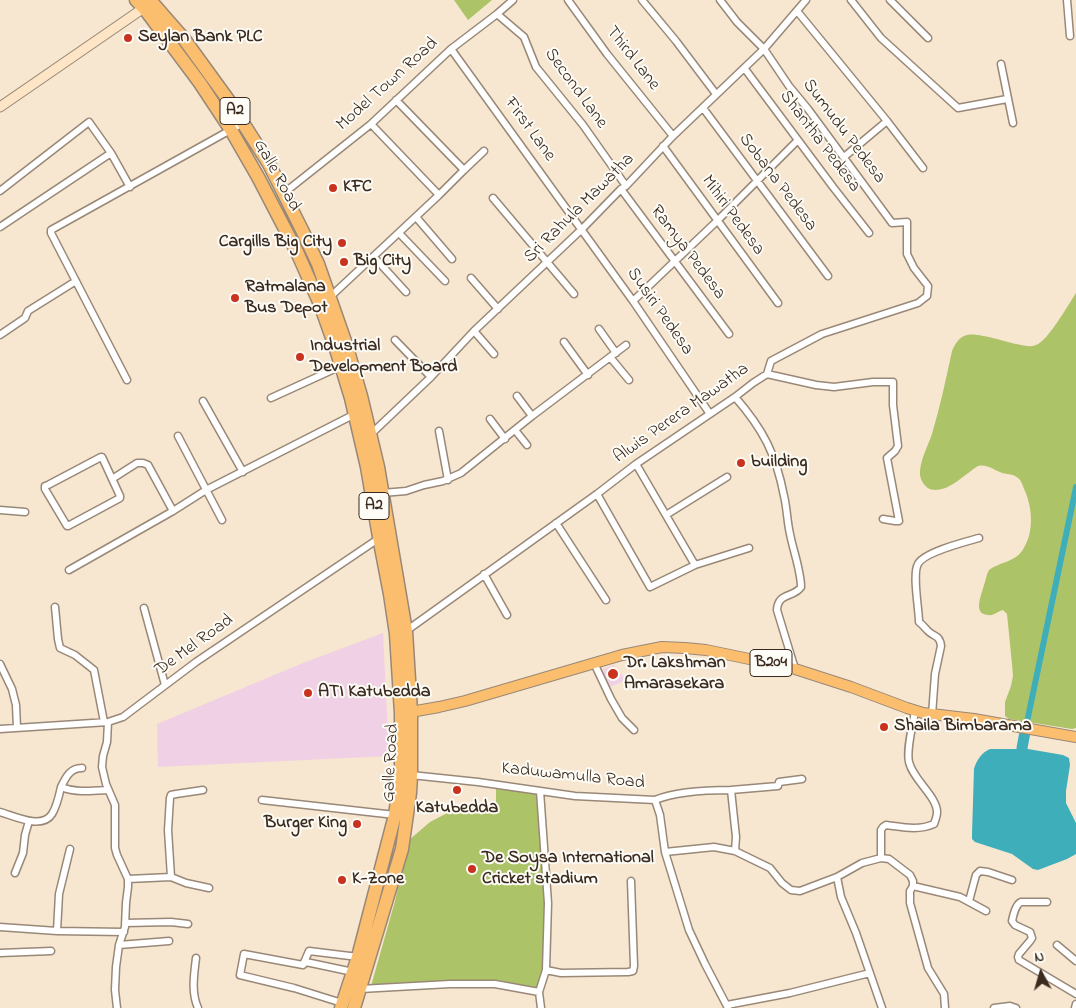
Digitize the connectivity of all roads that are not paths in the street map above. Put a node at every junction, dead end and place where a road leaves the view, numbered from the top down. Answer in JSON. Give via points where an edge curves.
{"nodes":[{"id":1,"x":513,"y":0,"type":"edge"},
{"id":2,"x":568,"y":0,"type":"edge"},
{"id":3,"x":642,"y":0,"type":"edge"},
{"id":4,"x":720,"y":0,"type":"edge"},
{"id":5,"x":806,"y":0,"type":"edge"},
{"id":6,"x":851,"y":0,"type":"edge"},
{"id":7,"x":890,"y":0,"type":"edge"},
{"id":8,"x":1067,"y":0,"type":"edge"},
{"id":9,"x":147,"y":2,"type":"edge"},
{"id":10,"x":797,"y":11,"type":"junction"},
{"id":11,"x":497,"y":14,"type":"junction"},
{"id":12,"x":1070,"y":36,"type":"dead end"},
{"id":13,"x":928,"y":38,"type":"dead end"},
{"id":14,"x":451,"y":49,"type":"junction"},
{"id":15,"x":764,"y":49,"type":"junction"},
{"id":16,"x":1001,"y":64,"type":"dead end"},
{"id":17,"x":745,"y":69,"type":"junction"},
{"id":18,"x":716,"y":94,"type":"junction"},
{"id":19,"x":1007,"y":99,"type":"junction"},
{"id":20,"x":396,"y":100,"type":"junction"},
{"id":21,"x":0,"y":107,"type":"edge"},
{"id":22,"x":703,"y":108,"type":"junction"},
{"id":23,"x":887,"y":121,"type":"junction"},
{"id":24,"x":243,"y":123,"type":"junction"},
{"id":25,"x":1013,"y":123,"type":"dead end"},
{"id":26,"x":371,"y":124,"type":"junction"},
{"id":27,"x":231,"y":130,"type":"junction"},
{"id":28,"x":673,"y":136,"type":"junction"},
{"id":29,"x":798,"y":140,"type":"junction"},
{"id":30,"x":663,"y":146,"type":"junction"},
{"id":31,"x":484,"y":151,"type":"dead end"},
{"id":32,"x":111,"y":154,"type":"junction"},
{"id":33,"x":844,"y":157,"type":"junction"},
{"id":34,"x":923,"y":168,"type":"dead end"},
{"id":35,"x":464,"y":170,"type":"junction"},
{"id":36,"x":757,"y":181,"type":"junction"},
{"id":37,"x":130,"y":187,"type":"junction"},
{"id":38,"x":624,"y":187,"type":"junction"},
{"id":39,"x":0,"y":191,"type":"edge"},
{"id":40,"x":284,"y":193,"type":"junction"},
{"id":41,"x":439,"y":195,"type":"junction"},
{"id":42,"x":493,"y":198,"type":"dead end"},
{"id":43,"x":416,"y":217,"type":"junction"},
{"id":44,"x":717,"y":221,"type":"junction"},
{"id":45,"x":0,"y":227,"type":"edge"},
{"id":46,"x":582,"y":229,"type":"junction"},
{"id":47,"x":399,"y":233,"type":"junction"},
{"id":48,"x":869,"y":233,"type":"dead end"},
{"id":49,"x":374,"y":257,"type":"junction"},
{"id":50,"x":452,"y":259,"type":"dead end"},
{"id":51,"x":674,"y":261,"type":"junction"},
{"id":52,"x":547,"y":262,"type":"junction"},
{"id":53,"x":828,"y":276,"type":"dead end"},
{"id":54,"x":470,"y":278,"type":"dead end"},
{"id":55,"x":76,"y":281,"type":"junction"},
{"id":56,"x":445,"y":281,"type":"dead end"},
{"id":57,"x":406,"y":292,"type":"dead end"},
{"id":58,"x":574,"y":294,"type":"dead end"},
{"id":59,"x":325,"y":301,"type":"junction"},
{"id":60,"x":634,"y":301,"type":"junction"},
{"id":61,"x":778,"y":303,"type":"dead end"},
{"id":62,"x":498,"y":309,"type":"junction"},
{"id":63,"x":599,"y":328,"type":"dead end"},
{"id":64,"x":474,"y":331,"type":"junction"},
{"id":65,"x":729,"y":334,"type":"dead end"},
{"id":66,"x":0,"y":335,"type":"edge"},
{"id":67,"x":396,"y":340,"type":"dead end"},
{"id":68,"x":564,"y":342,"type":"dead end"},
{"id":69,"x":626,"y":346,"type":"dead end"},
{"id":70,"x":494,"y":354,"type":"dead end"},
{"id":71,"x":613,"y":355,"type":"junction"},
{"id":72,"x":341,"y":366,"type":"junction"},
{"id":73,"x":767,"y":374,"type":"junction"},
{"id":74,"x":588,"y":375,"type":"junction"},
{"id":75,"x":431,"y":377,"type":"junction"},
{"id":76,"x":127,"y":380,"type":"dead end"},
{"id":77,"x":629,"y":380,"type":"dead end"},
{"id":78,"x":517,"y":396,"type":"dead end"},
{"id":79,"x":735,"y":397,"type":"junction"},
{"id":80,"x":271,"y":398,"type":"dead end"},
{"id":81,"x":203,"y":401,"type":"dead end"},
{"id":82,"x":355,"y":414,"type":"junction"},
{"id":83,"x":710,"y":414,"type":"junction"},
{"id":84,"x":532,"y":416,"type":"junction"},
{"id":85,"x":490,"y":419,"type":"dead end"},
{"id":86,"x":515,"y":430,"type":"junction"},
{"id":87,"x":440,"y":431,"type":"dead end"},
{"id":88,"x":370,"y":435,"type":"junction"},
{"id":89,"x":178,"y":436,"type":"dead end"},
{"id":90,"x":505,"y":439,"type":"junction"},
{"id":91,"x":528,"y":445,"type":"dead end"},
{"id":92,"x":636,"y":464,"type":"junction"},
{"id":93,"x":243,"y":472,"type":"junction"},
{"id":94,"x":727,"y":477,"type":"dead end"},
{"id":95,"x":112,"y":479,"type":"junction"},
{"id":96,"x":448,"y":480,"type":"junction"},
{"id":97,"x":206,"y":490,"type":"junction"},
{"id":98,"x":382,"y":493,"type":"junction"},
{"id":99,"x":597,"y":494,"type":"junction"},
{"id":100,"x":0,"y":510,"type":"edge"},
{"id":101,"x":26,"y":512,"type":"dead end"},
{"id":102,"x":173,"y":512,"type":"junction"},
{"id":103,"x":666,"y":515,"type":"junction"},
{"id":104,"x":883,"y":519,"type":"dead end"},
{"id":105,"x":222,"y":520,"type":"dead end"},
{"id":106,"x":556,"y":523,"type":"junction"},
{"id":107,"x":384,"y":536,"type":"junction"},
{"id":108,"x":979,"y":538,"type":"dead end"},
{"id":109,"x":749,"y":548,"type":"dead end"},
{"id":110,"x":695,"y":565,"type":"junction"},
{"id":111,"x":69,"y":570,"type":"dead end"},
{"id":112,"x":484,"y":574,"type":"junction"},
{"id":113,"x":606,"y":600,"type":"dead end"},
{"id":114,"x":55,"y":607,"type":"dead end"},
{"id":115,"x":144,"y":608,"type":"dead end"},
{"id":116,"x":507,"y":615,"type":"dead end"},
{"id":117,"x":406,"y":631,"type":"junction"},
{"id":118,"x":594,"y":663,"type":"junction"},
{"id":119,"x":0,"y":664,"type":"edge"},
{"id":120,"x":795,"y":669,"type":"junction"},
{"id":121,"x":164,"y":686,"type":"junction"},
{"id":122,"x":915,"y":711,"type":"junction"},
{"id":123,"x":406,"y":712,"type":"junction"},
{"id":124,"x":932,"y":715,"type":"junction"},
{"id":125,"x":106,"y":722,"type":"junction"},
{"id":126,"x":18,"y":728,"type":"junction"},
{"id":127,"x":0,"y":729,"type":"edge"},
{"id":128,"x":634,"y":730,"type":"dead end"},
{"id":129,"x":1076,"y":737,"type":"edge"},
{"id":130,"x":82,"y":768,"type":"dead end"},
{"id":131,"x":411,"y":775,"type":"junction"},
{"id":132,"x":802,"y":779,"type":"dead end"},
{"id":133,"x":61,"y":787,"type":"junction"},
{"id":134,"x":108,"y":790,"type":"junction"},
{"id":135,"x":202,"y":790,"type":"dead end"},
{"id":136,"x":731,"y":790,"type":"junction"},
{"id":137,"x":540,"y":791,"type":"junction"},
{"id":138,"x":262,"y":800,"type":"dead end"},
{"id":139,"x":655,"y":800,"type":"junction"},
{"id":140,"x":0,"y":812,"type":"edge"},
{"id":141,"x":395,"y":815,"type":"junction"},
{"id":142,"x":30,"y":821,"type":"junction"},
{"id":143,"x":70,"y":849,"type":"dead end"},
{"id":144,"x":735,"y":850,"type":"junction"},
{"id":145,"x":665,"y":852,"type":"junction"},
{"id":146,"x":881,"y":858,"type":"junction"},
{"id":147,"x":15,"y":873,"type":"dead end"},
{"id":148,"x":171,"y":877,"type":"junction"},
{"id":149,"x":837,"y":877,"type":"junction"},
{"id":150,"x":128,"y":879,"type":"junction"},
{"id":151,"x":1012,"y":880,"type":"dead end"},
{"id":152,"x":631,"y":881,"type":"dead end"},
{"id":153,"x":913,"y":886,"type":"junction"},
{"id":154,"x":209,"y":888,"type":"dead end"},
{"id":155,"x":969,"y":901,"type":"junction"},
{"id":156,"x":1047,"y":902,"type":"dead end"},
{"id":157,"x":986,"y":911,"type":"dead end"},
{"id":158,"x":125,"y":923,"type":"junction"},
{"id":159,"x":188,"y":924,"type":"dead end"},
{"id":160,"x":0,"y":927,"type":"edge"},
{"id":161,"x":57,"y":931,"type":"junction"},
{"id":162,"x":124,"y":932,"type":"junction"},
{"id":163,"x":169,"y":941,"type":"dead end"},
{"id":164,"x":119,"y":945,"type":"junction"},
{"id":165,"x":1057,"y":945,"type":"dead end"},
{"id":166,"x":51,"y":951,"type":"dead end"},
{"id":167,"x":0,"y":953,"type":"edge"},
{"id":168,"x":196,"y":958,"type":"dead end"},
{"id":169,"x":1076,"y":961,"type":"edge"},
{"id":170,"x":303,"y":965,"type":"junction"},
{"id":171,"x":358,"y":965,"type":"junction"},
{"id":172,"x":546,"y":970,"type":"junction"},
{"id":173,"x":870,"y":973,"type":"junction"},
{"id":174,"x":360,"y":989,"type":"junction"},
{"id":175,"x":539,"y":992,"type":"junction"},
{"id":176,"x":1076,"y":994,"type":"edge"},
{"id":177,"x":341,"y":1005,"type":"edge"},
{"id":178,"x":728,"y":1006,"type":"edge"},
{"id":179,"x":117,"y":1008,"type":"edge"},
{"id":180,"x":198,"y":1008,"type":"edge"},
{"id":181,"x":354,"y":1008,"type":"edge"},
{"id":182,"x":541,"y":1008,"type":"edge"},
{"id":183,"x":882,"y":1008,"type":"edge"},
{"id":184,"x":945,"y":1008,"type":"edge"},
{"id":185,"x":994,"y":1008,"type":"edge"},
{"id":186,"x":1016,"y":1008,"type":"edge"}],
"edges":[{"from":1,"to":11,"type":"street","name":"Model Town Road"},
{"from":2,"to":28,"type":"street","name":"Third Lane"},
{"from":3,"to":18,"type":"street"},
{"from":4,"to":15,"type":"street","name":"Sumudu Pedesa"},
{"from":5,"to":10,"type":"street","name":"Sri Rahula Mawatha"},
{"from":6,"to":19,"type":"street","via":[[882,38],[958,108]]},
{"from":7,"to":13,"type":"street"},
{"from":8,"to":12,"type":"street"},
{"from":9,"to":21,"type":"street"},
{"from":9,"to":24,"type":"highway","name":"Galle Road","number":"A2","via":[[184,39]]},
{"from":9,"to":27,"type":"highway","name":"Galle Road","number":"A2"},
{"from":10,"to":15,"type":"street","name":"Sri Rahula Mawatha"},
{"from":10,"to":23,"type":"street"},
{"from":11,"to":14,"type":"street","name":"Model Town Road"},
{"from":11,"to":38,"type":"street","name":"Second Lane","via":[[524,37],[536,67],[583,125]]},
{"from":14,"to":20,"type":"street","name":"Model Town Road"},
{"from":14,"to":46,"type":"street","name":"First Lane"},
{"from":15,"to":17,"type":"street","name":"Sri Rahula Mawatha"},
{"from":15,"to":33,"type":"street","name":"Sumudu Pedesa"},
{"from":16,"to":19,"type":"street"},
{"from":17,"to":18,"type":"street","name":"Sri Rahula Mawatha"},
{"from":17,"to":29,"type":"street","name":"Shantha Pedesa"},
{"from":18,"to":22,"type":"street","name":"Sri Rahula Mawatha"},
{"from":19,"to":25,"type":"street"},
{"from":20,"to":26,"type":"street","name":"Model Town Road"},
{"from":20,"to":35,"type":"street"},
{"from":22,"to":28,"type":"street","name":"Sri Rahula Mawatha"},
{"from":22,"to":36,"type":"street","name":"Sobana Pedesa"},
{"from":23,"to":33,"type":"street"},
{"from":23,"to":34,"type":"street"},
{"from":24,"to":27,"type":"street"},
{"from":24,"to":40,"type":"highway","name":"Galle Road","number":"A2"},
{"from":26,"to":40,"type":"street","name":"Model Town Road"},
{"from":26,"to":41,"type":"street"},
{"from":27,"to":37,"type":"street"},
{"from":27,"to":59,"type":"highway","name":"Galle Road","number":"A2"},
{"from":28,"to":30,"type":"street","name":"Sri Rahula Mawatha"},
{"from":29,"to":36,"type":"street"},
{"from":29,"to":48,"type":"street","name":"Shantha Pedesa"},
{"from":30,"to":38,"type":"street","name":"Sri Rahula Mawatha"},
{"from":30,"to":44,"type":"street","name":"Mihiri Pedesa"},
{"from":31,"to":35,"type":"street"},
{"from":32,"to":37,"type":"street"},
{"from":32,"to":39,"type":"street","via":[[88,122]]},
{"from":32,"to":45,"type":"street"},
{"from":33,"to":73,"type":"street","name":"Sumudu Pedesa","via":[[892,222],[907,222],[907,254],[928,286],[928,296],[918,303],[822,334],[771,361]]},
{"from":35,"to":41,"type":"street"},
{"from":36,"to":44,"type":"street"},
{"from":36,"to":53,"type":"street","name":"Sobana Pedesa"},
{"from":37,"to":55,"type":"street","via":[[51,230]]},
{"from":38,"to":46,"type":"street","name":"Sri Rahula Mawatha"},
{"from":38,"to":51,"type":"street","name":"Ramya Pedesa"},
{"from":40,"to":59,"type":"highway","name":"Galle Road","number":"A2","via":[[318,264]]},
{"from":41,"to":43,"type":"street"},
{"from":42,"to":52,"type":"street"},
{"from":43,"to":47,"type":"street"},
{"from":43,"to":50,"type":"street"},
{"from":44,"to":51,"type":"street"},
{"from":44,"to":61,"type":"street","name":"Mihiri Pedesa"},
{"from":46,"to":52,"type":"street","name":"Sri Rahula Mawatha"},
{"from":46,"to":60,"type":"street","name":"Susiri Pedesa"},
{"from":47,"to":49,"type":"street"},
{"from":47,"to":56,"type":"street"},
{"from":49,"to":57,"type":"street"},
{"from":49,"to":59,"type":"street"},
{"from":51,"to":60,"type":"street"},
{"from":51,"to":65,"type":"street","name":"Ramya Pedesa"},
{"from":52,"to":58,"type":"street"},
{"from":52,"to":62,"type":"street","name":"Sri Rahula Mawatha"},
{"from":54,"to":62,"type":"street"},
{"from":55,"to":66,"type":"street","via":[[28,312],[25,318]]},
{"from":55,"to":76,"type":"street"},
{"from":59,"to":72,"type":"highway","number":"A2"},
{"from":59,"to":88,"type":"highway","name":"Galle Road","number":"A2","via":[[346,344]]},
{"from":60,"to":83,"type":"street","name":"Susiri Pedesa"},
{"from":62,"to":64,"type":"street","name":"Sri Rahula Mawatha"},
{"from":63,"to":71,"type":"street"},
{"from":64,"to":70,"type":"street"},
{"from":64,"to":75,"type":"street","name":"Sri Rahula Mawatha"},
{"from":67,"to":75,"type":"street"},
{"from":68,"to":74,"type":"street"},
{"from":69,"to":71,"type":"street"},
{"from":71,"to":74,"type":"street"},
{"from":71,"to":77,"type":"street"},
{"from":72,"to":80,"type":"street"},
{"from":72,"to":82,"type":"highway","number":"A2"},
{"from":73,"to":79,"type":"street","name":"Alwis Perera Mawatha"},
{"from":73,"to":104,"type":"street","name":"Alwis Perera Mawatha","via":[[834,387],[893,382],[898,446],[887,458],[899,521]]},
{"from":74,"to":84,"type":"street"},
{"from":75,"to":88,"type":"street","name":"Sri Rahula Mawatha"},
{"from":78,"to":84,"type":"street"},
{"from":79,"to":83,"type":"street","name":"Alwis Perera Mawatha"},
{"from":79,"to":120,"type":"street","via":[[764,436],[781,480],[801,587],[782,599],[777,610]]},
{"from":81,"to":93,"type":"street"},
{"from":82,"to":93,"type":"street"},
{"from":82,"to":107,"type":"highway","number":"A2"},
{"from":83,"to":92,"type":"street","name":"Alwis Perera Mawatha"},
{"from":84,"to":86,"type":"street"},
{"from":85,"to":90,"type":"street"},
{"from":86,"to":90,"type":"street"},
{"from":86,"to":91,"type":"street"},
{"from":87,"to":96,"type":"street"},
{"from":88,"to":98,"type":"highway","name":"Galle Road","number":"A2"},
{"from":89,"to":97,"type":"street"},
{"from":90,"to":96,"type":"street"},
{"from":92,"to":99,"type":"street","name":"Alwis Perera Mawatha"},
{"from":92,"to":103,"type":"street"},
{"from":93,"to":97,"type":"street"},
{"from":94,"to":103,"type":"street"},
{"from":95,"to":95,"type":"street","via":[[101,457],[45,486],[45,489],[68,526],[118,500],[120,496]]},
{"from":95,"to":102,"type":"street","via":[[137,463],[148,465]]},
{"from":96,"to":98,"type":"street","via":[[406,491]]},
{"from":97,"to":102,"type":"street"},
{"from":97,"to":105,"type":"street"},
{"from":98,"to":107,"type":"highway","name":"Galle Road","number":"A2"},
{"from":99,"to":106,"type":"street","name":"Alwis Perera Mawatha"},
{"from":99,"to":110,"type":"street","via":[[650,587]]},
{"from":100,"to":101,"type":"street"},
{"from":102,"to":111,"type":"street"},
{"from":103,"to":110,"type":"street"},
{"from":106,"to":112,"type":"street","name":"Alwis Perera Mawatha"},
{"from":106,"to":113,"type":"street"},
{"from":107,"to":117,"type":"highway","name":"Galle Road","number":"A2"},
{"from":107,"to":121,"type":"street","name":"De Mel Road"},
{"from":107,"to":123,"type":"highway","number":"A2"},
{"from":108,"to":124,"type":"street","via":[[928,555],[918,562],[919,622],[941,642]]},
{"from":109,"to":110,"type":"street"},
{"from":112,"to":116,"type":"street"},
{"from":112,"to":117,"type":"street","name":"Alwis Perera Mawatha"},
{"from":114,"to":125,"type":"street","via":[[60,648],[94,670]]},
{"from":115,"to":121,"type":"street"},
{"from":117,"to":123,"type":"highway","name":"Galle Road","number":"A2"},
{"from":118,"to":120,"type":"main road","number":"B204","via":[[662,647],[706,650]]},
{"from":118,"to":123,"type":"main road","number":"B204","via":[[465,701]]},
{"from":118,"to":128,"type":"street","via":[[622,718]]},
{"from":119,"to":126,"type":"street","via":[[12,689]]},
{"from":120,"to":122,"type":"main road","number":"B204"},
{"from":121,"to":125,"type":"street","name":"De Mel Road","via":[[123,717]]},
{"from":122,"to":124,"type":"main road","number":"B204"},
{"from":122,"to":146,"type":"street","via":[[909,764],[936,803],[937,813],[934,824],[926,827],[883,827]]},
{"from":123,"to":131,"type":"highway","name":"Galle Road","number":"A2"},
{"from":123,"to":141,"type":"highway","name":"Galle Road","number":"A2"},
{"from":124,"to":129,"type":"main road","number":"B204"},
{"from":125,"to":126,"type":"street","name":"De Mel Road"},
{"from":125,"to":134,"type":"street","via":[[107,742],[102,767]]},
{"from":126,"to":127,"type":"street","name":"De Mel Road"},
{"from":130,"to":133,"type":"street","via":[[68,774]]},
{"from":131,"to":137,"type":"street","name":"Kaduwamulla Road"},
{"from":131,"to":171,"type":"highway","name":"Galle Road","number":"A2","via":[[402,849]]},
{"from":132,"to":136,"type":"street","name":"Kaduwamulla Road","via":[[779,782],[778,786]]},
{"from":133,"to":134,"type":"street","via":[[77,791]]},
{"from":133,"to":142,"type":"street","via":[[56,808],[50,817],[43,821]]},
{"from":134,"to":150,"type":"street","via":[[115,805],[117,855]]},
{"from":135,"to":148,"type":"street","via":[[171,795],[168,830]]},
{"from":136,"to":139,"type":"street","name":"Kaduwamulla Road","via":[[710,790]]},
{"from":136,"to":144,"type":"street"},
{"from":137,"to":139,"type":"street","name":"Kaduwamulla Road"},
{"from":137,"to":172,"type":"street","via":[[548,903]]},
{"from":138,"to":141,"type":"street"},
{"from":139,"to":145,"type":"street"},
{"from":140,"to":142,"type":"street"},
{"from":141,"to":171,"type":"highway","name":"Galle Road","number":"A2"},
{"from":142,"to":147,"type":"street"},
{"from":143,"to":161,"type":"street","via":[[59,894]]},
{"from":144,"to":145,"type":"street","via":[[714,847]]},
{"from":144,"to":149,"type":"street","via":[[770,868],[791,890],[800,891]]},
{"from":145,"to":178,"type":"street","via":[[692,936]]},
{"from":146,"to":149,"type":"street","via":[[862,863]]},
{"from":146,"to":153,"type":"street","via":[[889,859],[910,875]]},
{"from":148,"to":150,"type":"street"},
{"from":148,"to":154,"type":"street"},
{"from":149,"to":173,"type":"street","via":[[841,897]]},
{"from":150,"to":158,"type":"street"},
{"from":151,"to":155,"type":"street","via":[[980,871]]},
{"from":152,"to":172,"type":"street","via":[[633,971],[561,973]]},
{"from":153,"to":155,"type":"street"},
{"from":153,"to":184,"type":"street","via":[[910,903],[928,968],[944,994]]},
{"from":155,"to":157,"type":"street"},
{"from":156,"to":176,"type":"street","via":[[1021,902],[1018,905],[1012,921],[1030,932],[1032,938],[1018,957]]},
{"from":158,"to":159,"type":"street"},
{"from":158,"to":162,"type":"street"},
{"from":160,"to":161,"type":"street"},
{"from":161,"to":162,"type":"street"},
{"from":162,"to":164,"type":"street"},
{"from":163,"to":164,"type":"street"},
{"from":164,"to":179,"type":"street","via":[[115,990]]},
{"from":165,"to":169,"type":"street"},
{"from":166,"to":167,"type":"street"},
{"from":168,"to":180,"type":"street","via":[[194,998]]},
{"from":170,"to":171,"type":"street","via":[[306,962]]},
{"from":170,"to":171,"type":"street","via":[[308,951]]},
{"from":170,"to":177,"type":"street","via":[[244,954],[240,975],[294,988]]},
{"from":171,"to":174,"type":"highway","name":"Galle Road","number":"A2"},
{"from":171,"to":177,"type":"highway","name":"Galle Road","number":"A2"},
{"from":172,"to":175,"type":"street"},
{"from":173,"to":178,"type":"street"},
{"from":173,"to":183,"type":"street"},
{"from":174,"to":175,"type":"street","via":[[495,984]]},
{"from":174,"to":181,"type":"highway","name":"Galle Road","number":"A2"},
{"from":175,"to":182,"type":"street"},
{"from":185,"to":186,"type":"street"}]}
